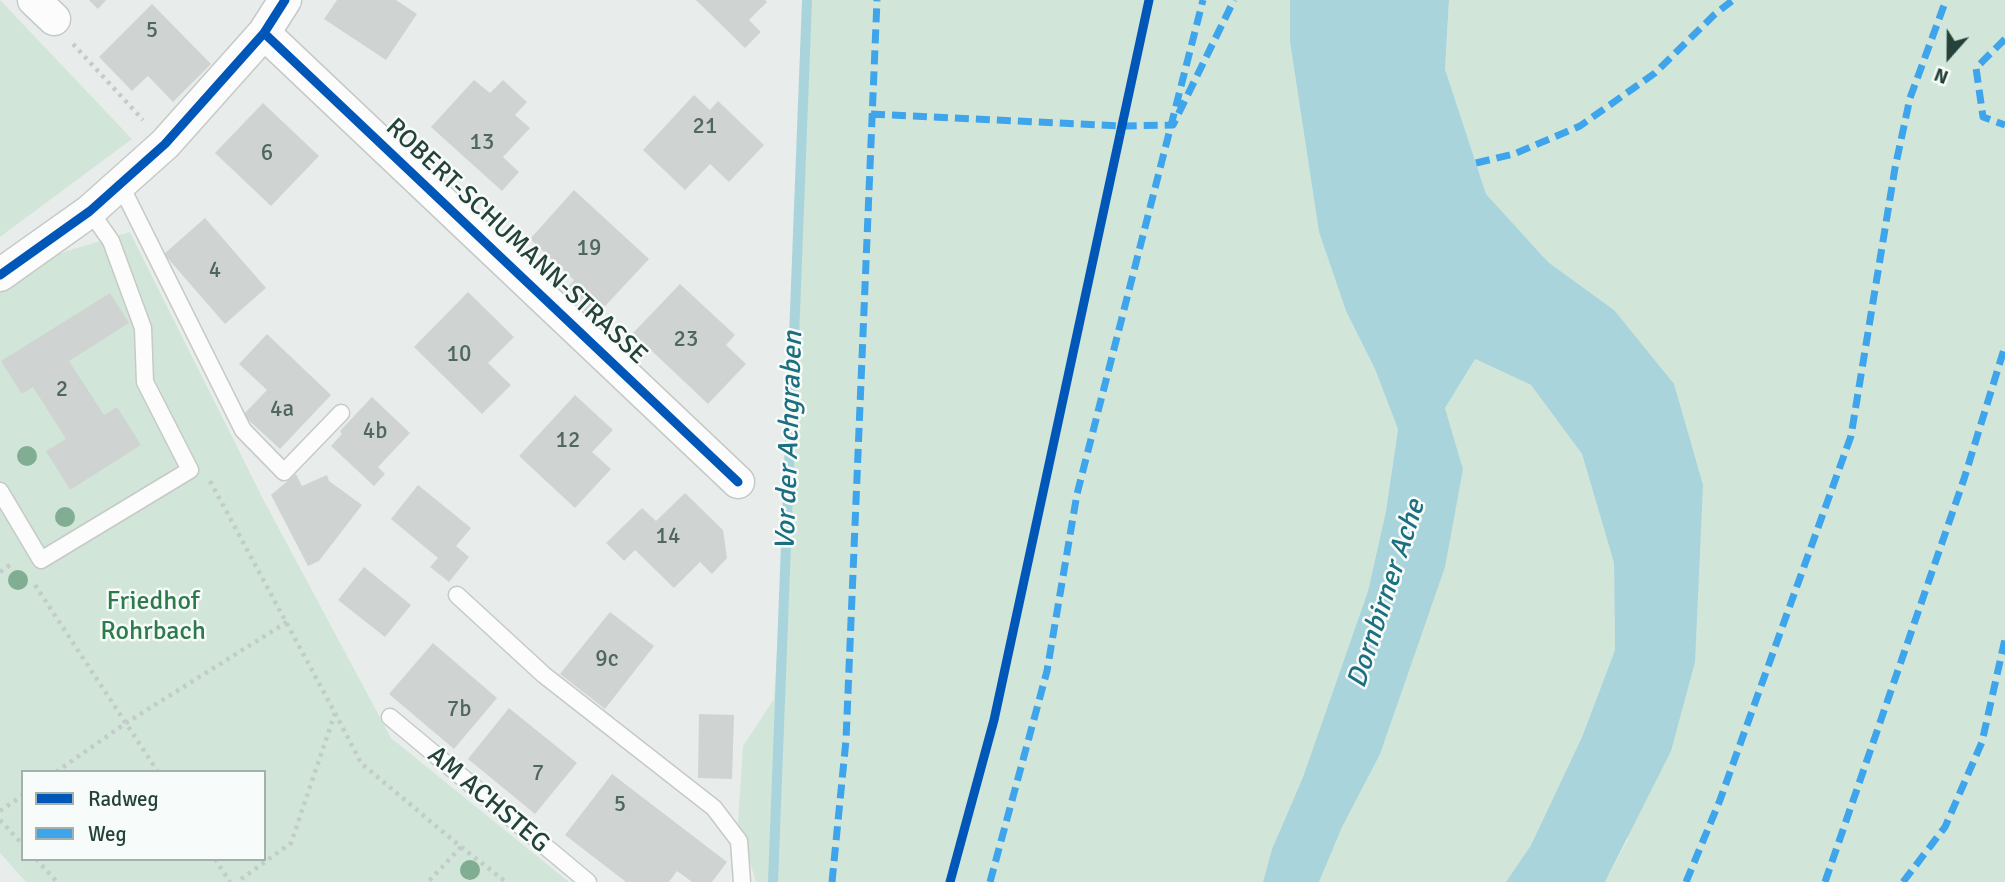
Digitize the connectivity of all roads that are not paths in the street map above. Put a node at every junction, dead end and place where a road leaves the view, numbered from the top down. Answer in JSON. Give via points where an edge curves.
{"nodes":[{"id":1,"x":285,"y":0,"type":"edge"},
{"id":2,"x":264,"y":33,"type":"junction"},
{"id":3,"x":120,"y":184,"type":"junction"},
{"id":4,"x":90,"y":211,"type":"junction"},
{"id":5,"x":0,"y":275,"type":"edge"},
{"id":6,"x":341,"y":413,"type":"dead end"},
{"id":7,"x":738,"y":482,"type":"dead end"},
{"id":8,"x":0,"y":491,"type":"edge"},
{"id":9,"x":457,"y":595,"type":"dead end"},
{"id":10,"x":390,"y":717,"type":"dead end"},
{"id":11,"x":588,"y":882,"type":"edge"},
{"id":12,"x":742,"y":882,"type":"edge"}],
"edges":[{"from":1,"to":2,"type":"street"},
{"from":2,"to":3,"type":"street","via":[[165,144]]},
{"from":2,"to":7,"type":"street","name":"ROBERT-SCHUMANN-STRASSE"},
{"from":3,"to":4,"type":"street"},
{"from":3,"to":6,"type":"lane","via":[[243,430],[284,472]]},
{"from":4,"to":5,"type":"street"},
{"from":4,"to":8,"type":"lane","via":[[111,242],[143,328],[145,382],[190,470],[41,560]]},
{"from":9,"to":12,"type":"lane","via":[[544,675],[714,808],[739,841]]},
{"from":10,"to":11,"type":"lane","name":"AM ACHSTEG"}]}
